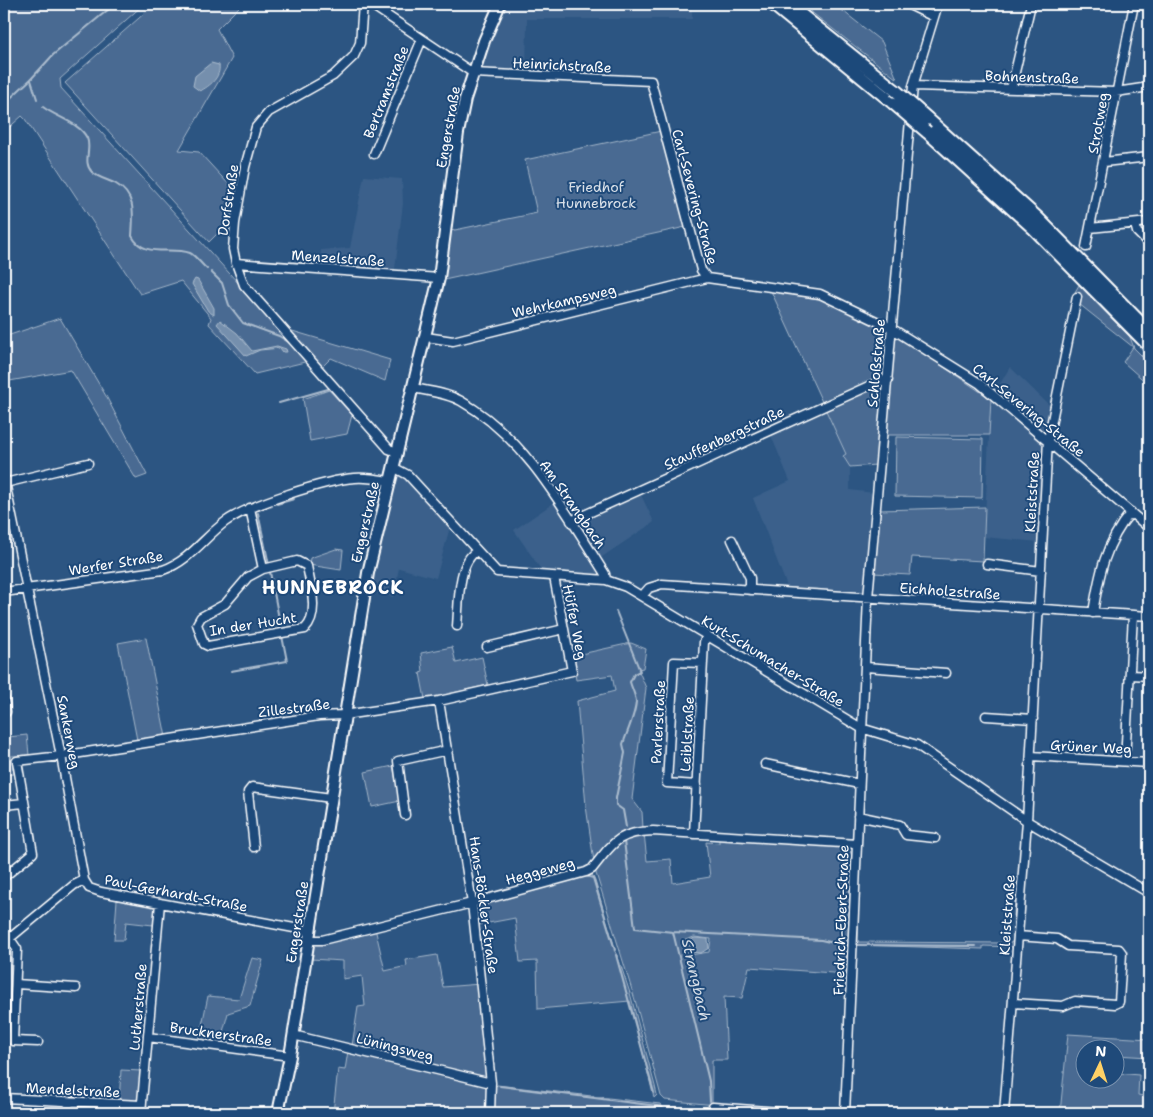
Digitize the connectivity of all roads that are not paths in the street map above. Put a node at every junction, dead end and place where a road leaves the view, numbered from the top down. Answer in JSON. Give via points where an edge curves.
{"nodes":[{"id":1,"x":362,"y":4,"type":"edge"},
{"id":2,"x":370,"y":4,"type":"edge"},
{"id":3,"x":500,"y":4,"type":"edge"},
{"id":4,"x":772,"y":4,"type":"edge"},
{"id":5,"x":788,"y":4,"type":"edge"},
{"id":6,"x":907,"y":4,"type":"edge"},
{"id":7,"x":938,"y":4,"type":"edge"},
{"id":8,"x":1031,"y":4,"type":"edge"},
{"id":9,"x":1134,"y":4,"type":"edge"},
{"id":10,"x":934,"y":17,"type":"junction"},
{"id":11,"x":422,"y":39,"type":"junction"},
{"id":12,"x":473,"y":73,"type":"junction"},
{"id":13,"x":651,"y":81,"type":"joint"},
{"id":14,"x":913,"y":86,"type":"junction"},
{"id":15,"x":1149,"y":87,"type":"edge"},
{"id":16,"x":1011,"y":89,"type":"junction"},
{"id":17,"x":1116,"y":92,"type":"junction"},
{"id":18,"x":374,"y":154,"type":"dead end"},
{"id":19,"x":1149,"y":156,"type":"edge"},
{"id":20,"x":1104,"y":162,"type":"junction"},
{"id":21,"x":1149,"y":222,"type":"edge"},
{"id":22,"x":1135,"y":224,"type":"junction"},
{"id":23,"x":1090,"y":228,"type":"junction"},
{"id":24,"x":1149,"y":244,"type":"edge"},
{"id":25,"x":1086,"y":247,"type":"dead end"},
{"id":26,"x":236,"y":263,"type":"junction"},
{"id":27,"x":439,"y":278,"type":"junction"},
{"id":28,"x":707,"y":278,"type":"junction"},
{"id":29,"x":1077,"y":297,"type":"dead end"},
{"id":30,"x":891,"y":328,"type":"junction"},
{"id":31,"x":1149,"y":331,"type":"edge"},
{"id":32,"x":426,"y":337,"type":"junction"},
{"id":33,"x":1149,"y":346,"type":"edge"},
{"id":34,"x":888,"y":380,"type":"junction"},
{"id":35,"x":413,"y":388,"type":"junction"},
{"id":36,"x":1048,"y":440,"type":"junction"},
{"id":37,"x":397,"y":452,"type":"junction"},
{"id":38,"x":88,"y":464,"type":"dead end"},
{"id":39,"x":392,"y":467,"type":"junction"},
{"id":40,"x":4,"y":480,"type":"edge"},
{"id":41,"x":389,"y":481,"type":"junction"},
{"id":42,"x":250,"y":508,"type":"junction"},
{"id":43,"x":1131,"y":512,"type":"junction"},
{"id":44,"x":571,"y":521,"type":"junction"},
{"id":45,"x":1149,"y":528,"type":"edge"},
{"id":46,"x":732,"y":540,"type":"dead end"},
{"id":47,"x":477,"y":551,"type":"junction"},
{"id":48,"x":987,"y":564,"type":"dead end"},
{"id":49,"x":264,"y":569,"type":"junction"},
{"id":50,"x":1040,"y":571,"type":"junction"},
{"id":51,"x":554,"y":577,"type":"junction"},
{"id":52,"x":606,"y":580,"type":"junction"},
{"id":53,"x":27,"y":589,"type":"junction"},
{"id":54,"x":750,"y":590,"type":"junction"},
{"id":55,"x":4,"y":592,"type":"edge"},
{"id":56,"x":642,"y":596,"type":"junction"},
{"id":57,"x":868,"y":598,"type":"junction"},
{"id":58,"x":1038,"y":609,"type":"junction"},
{"id":59,"x":1093,"y":613,"type":"junction"},
{"id":60,"x":1133,"y":615,"type":"junction"},
{"id":61,"x":1149,"y":616,"type":"edge"},
{"id":62,"x":457,"y":626,"type":"dead end"},
{"id":63,"x":564,"y":629,"type":"junction"},
{"id":64,"x":707,"y":636,"type":"junction"},
{"id":65,"x":487,"y":647,"type":"dead end"},
{"id":66,"x":703,"y":663,"type":"junction"},
{"id":67,"x":866,"y":667,"type":"junction"},
{"id":68,"x":572,"y":671,"type":"joint"},
{"id":69,"x":946,"y":673,"type":"dead end"},
{"id":70,"x":1131,"y":675,"type":"junction"},
{"id":71,"x":1149,"y":676,"type":"edge"},
{"id":72,"x":4,"y":698,"type":"edge"},
{"id":73,"x":439,"y":701,"type":"junction"},
{"id":74,"x":4,"y":714,"type":"edge"},
{"id":75,"x":344,"y":715,"type":"junction"},
{"id":76,"x":986,"y":716,"type":"dead end"},
{"id":77,"x":1033,"y":719,"type":"junction"},
{"id":78,"x":861,"y":728,"type":"junction"},
{"id":79,"x":448,"y":750,"type":"junction"},
{"id":80,"x":61,"y":756,"type":"junction"},
{"id":81,"x":1031,"y":756,"type":"junction"},
{"id":82,"x":1125,"y":761,"type":"junction"},
{"id":83,"x":1149,"y":762,"type":"edge"},
{"id":84,"x":766,"y":764,"type":"dead end"},
{"id":85,"x":859,"y":784,"type":"junction"},
{"id":86,"x":697,"y":785,"type":"junction"},
{"id":87,"x":331,"y":798,"type":"junction"},
{"id":88,"x":24,"y":803,"type":"junction"},
{"id":89,"x":4,"y":805,"type":"edge"},
{"id":90,"x":405,"y":815,"type":"dead end"},
{"id":91,"x":858,"y":816,"type":"junction"},
{"id":92,"x":1027,"y":821,"type":"junction"},
{"id":93,"x":694,"y":834,"type":"junction"},
{"id":94,"x":936,"y":838,"type":"dead end"},
{"id":95,"x":856,"y":844,"type":"junction"},
{"id":96,"x":254,"y":846,"type":"dead end"},
{"id":97,"x":4,"y":877,"type":"edge"},
{"id":98,"x":84,"y":880,"type":"junction"},
{"id":99,"x":1149,"y":893,"type":"edge"},
{"id":100,"x":160,"y":903,"type":"junction"},
{"id":101,"x":472,"y":903,"type":"junction"},
{"id":102,"x":4,"y":930,"type":"edge"},
{"id":103,"x":309,"y":935,"type":"junction"},
{"id":104,"x":1018,"y":936,"type":"junction"},
{"id":105,"x":10,"y":938,"type":"junction"},
{"id":106,"x":4,"y":944,"type":"edge"},
{"id":107,"x":16,"y":984,"type":"junction"},
{"id":108,"x":76,"y":988,"type":"dead end"},
{"id":109,"x":1013,"y":1003,"type":"junction"},
{"id":110,"x":293,"y":1035,"type":"junction"},
{"id":111,"x":148,"y":1037,"type":"junction"},
{"id":112,"x":38,"y":1042,"type":"dead end"},
{"id":113,"x":290,"y":1056,"type":"junction"},
{"id":114,"x":491,"y":1083,"type":"junction"},
{"id":115,"x":4,"y":1098,"type":"edge"},
{"id":116,"x":69,"y":1102,"type":"junction"},
{"id":117,"x":713,"y":1107,"type":"dead end"},
{"id":118,"x":141,"y":1109,"type":"edge"},
{"id":119,"x":68,"y":1113,"type":"edge"},
{"id":120,"x":278,"y":1113,"type":"edge"},
{"id":121,"x":490,"y":1113,"type":"edge"},
{"id":122,"x":791,"y":1113,"type":"edge"},
{"id":123,"x":846,"y":1113,"type":"edge"},
{"id":124,"x":1004,"y":1113,"type":"edge"}],
"edges":[{"from":1,"to":26,"type":"street","name":"Dorfstraße","via":[[360,43],[354,56],[333,76],[269,112],[256,127],[235,223],[233,249]]},
{"from":2,"to":11,"type":"street"},
{"from":3,"to":12,"type":"main road","name":"Engerstraße"},
{"from":4,"to":33,"type":"highway","bridge":true,"via":[[927,132],[1032,228]]},
{"from":5,"to":31,"type":"highway","bridge":true,"via":[[895,90],[1038,218]]},
{"from":6,"to":10,"type":"street"},
{"from":7,"to":10,"type":"street","name":"Schloßstraße"},
{"from":8,"to":16,"type":"street"},
{"from":9,"to":17,"type":"street","name":"Strotweg"},
{"from":10,"to":14,"type":"street","name":"Schloßstraße"},
{"from":11,"to":12,"type":"street"},
{"from":11,"to":18,"type":"street","name":"Bertramstraße"},
{"from":12,"to":13,"type":"street","name":"Heinrichstraße"},
{"from":12,"to":27,"type":"main road","name":"Engerstraße","via":[[458,133]]},
{"from":13,"to":28,"type":"street","name":"Carl-Severing-Straße","via":[[701,270]]},
{"from":14,"to":16,"type":"street","name":"Bohnenstraße"},
{"from":14,"to":30,"type":"street","name":"Schloßstraße"},
{"from":15,"to":17,"type":"street","name":"Bohnenstraße"},
{"from":16,"to":17,"type":"street","name":"Bohnenstraße"},
{"from":17,"to":20,"type":"street","name":"Strotweg"},
{"from":19,"to":20,"type":"street"},
{"from":20,"to":23,"type":"street","name":"Strotweg"},
{"from":21,"to":22,"type":"street"},
{"from":22,"to":23,"type":"street"},
{"from":22,"to":24,"type":"street","via":[[1137,232]]},
{"from":23,"to":25,"type":"street","name":"Strotweg"},
{"from":26,"to":27,"type":"street","name":"Menzelstraße"},
{"from":26,"to":37,"type":"street","name":"Dorfstraße","via":[[244,285],[389,449]]},
{"from":27,"to":32,"type":"main road","name":"Engerstraße"},
{"from":28,"to":30,"type":"street","name":"Carl-Severing-Straße","via":[[820,294]]},
{"from":28,"to":32,"type":"street","name":"Wehrkampsweg","via":[[453,341]]},
{"from":29,"to":36,"type":"street","name":"Kleiststraße"},
{"from":30,"to":34,"type":"street","name":"Schloßstraße"},
{"from":30,"to":36,"type":"street","name":"Carl-Severing-Straße","via":[[979,383]]},
{"from":32,"to":35,"type":"main road","name":"Engerstraße"},
{"from":34,"to":44,"type":"street","name":"Stauffenbergstraße","via":[[822,406]]},
{"from":34,"to":57,"type":"street","name":"Schloßstraße"},
{"from":35,"to":37,"type":"main road","name":"Engerstraße"},
{"from":35,"to":44,"type":"street","name":"Am Strangbach","via":[[461,401],[508,437],[554,493]]},
{"from":36,"to":43,"type":"street","name":"Carl-Severing-Straße"},
{"from":36,"to":50,"type":"street","name":"Kleiststraße"},
{"from":37,"to":39,"type":"main road","name":"Engerstraße"},
{"from":38,"to":40,"type":"street"},
{"from":39,"to":41,"type":"main road","name":"Engerstraße"},
{"from":39,"to":47,"type":"street","name":"Kurt-Schumacher-Straße","via":[[408,475]]},
{"from":40,"to":53,"type":"street","name":"Sankerweg"},
{"from":41,"to":42,"type":"street","name":"Werfer Straße","via":[[370,478],[338,480]]},
{"from":41,"to":75,"type":"main road","name":"Engerstraße","via":[[368,573]]},
{"from":42,"to":49,"type":"street"},
{"from":42,"to":53,"type":"street","name":"Werfer Straße","via":[[225,522],[173,566]]},
{"from":43,"to":45,"type":"street","name":"Carl-Severing-Straße"},
{"from":43,"to":59,"type":"street","via":[[1106,550]]},
{"from":44,"to":52,"type":"street","name":"Am Strangbach"},
{"from":46,"to":54,"type":"street","via":[[750,578]]},
{"from":47,"to":51,"type":"street","name":"Kurt-Schumacher-Straße","via":[[497,572]]},
{"from":47,"to":62,"type":"street","via":[[462,574]]},
{"from":48,"to":50,"type":"street"},
{"from":49,"to":49,"type":"street","name":"In der Hucht","via":[[248,577],[225,604],[199,620],[197,624],[204,644],[208,646],[305,629],[309,625],[314,601],[306,566],[296,560]]},
{"from":50,"to":58,"type":"street","name":"Kleiststraße"},
{"from":51,"to":52,"type":"street","name":"Kurt-Schumacher-Straße"},
{"from":51,"to":63,"type":"street","name":"Hüffer Weg"},
{"from":52,"to":56,"type":"street","name":"Kurt-Schumacher-Straße"},
{"from":53,"to":55,"type":"street","name":"Werfer Straße"},
{"from":53,"to":80,"type":"street","name":"Sankerweg"},
{"from":54,"to":56,"type":"street","name":"Eichholzstraße","via":[[662,584],[649,588]]},
{"from":54,"to":57,"type":"street","name":"Eichholzstraße"},
{"from":56,"to":64,"type":"street","name":"Kurt-Schumacher-Straße"},
{"from":57,"to":58,"type":"street","name":"Eichholzstraße"},
{"from":57,"to":67,"type":"street","name":"Schloßstraße"},
{"from":58,"to":59,"type":"street","name":"Eichholzstraße"},
{"from":58,"to":77,"type":"street","name":"Kleiststraße"},
{"from":59,"to":60,"type":"street","name":"Eichholzstraße"},
{"from":60,"to":61,"type":"street","name":"Eichholzstraße"},
{"from":60,"to":70,"type":"street"},
{"from":63,"to":65,"type":"street"},
{"from":63,"to":68,"type":"street","name":"Hüffer Weg"},
{"from":64,"to":66,"type":"street","name":"Leiblstraße"},
{"from":64,"to":78,"type":"street","name":"Kurt-Schumacher-Straße"},
{"from":66,"to":86,"type":"street","name":"Leiblstraße"},
{"from":66,"to":86,"type":"street","name":"Parlerstraße","via":[[674,662],[667,783]]},
{"from":67,"to":69,"type":"street"},
{"from":67,"to":78,"type":"street","name":"Schloßstraße"},
{"from":68,"to":73,"type":"street","name":"Zillestraße"},
{"from":70,"to":71,"type":"street"},
{"from":70,"to":82,"type":"street"},
{"from":72,"to":74,"type":"street"},
{"from":73,"to":75,"type":"street","name":"Zillestraße"},
{"from":73,"to":79,"type":"street","name":"Hans-Böckler-Straße"},
{"from":75,"to":80,"type":"street","name":"Zillestraße","via":[[319,716]]},
{"from":75,"to":87,"type":"main road","name":"Engerstraße"},
{"from":76,"to":77,"type":"street"},
{"from":77,"to":81,"type":"street","name":"Kleiststraße"},
{"from":78,"to":85,"type":"street","name":"Friedrich-Ebert-Straße"},
{"from":78,"to":92,"type":"street","name":"Kurt-Schumacher-Straße","via":[[917,745]]},
{"from":79,"to":90,"type":"street","via":[[398,761]]},
{"from":79,"to":101,"type":"street","name":"Hans-Böckler-Straße"},
{"from":80,"to":88,"type":"street","name":"Zillestraße","via":[[17,761]]},
{"from":80,"to":98,"type":"street","name":"Sankerweg"},
{"from":81,"to":82,"type":"street","name":"Grüner Weg"},
{"from":81,"to":92,"type":"street","name":"Kleiststraße"},
{"from":82,"to":83,"type":"street","name":"Grüner Weg"},
{"from":84,"to":85,"type":"street"},
{"from":85,"to":91,"type":"street","name":"Friedrich-Ebert-Straße"},
{"from":86,"to":93,"type":"street","name":"Leiblstraße"},
{"from":87,"to":96,"type":"street","via":[[252,787],[248,792]]},
{"from":87,"to":103,"type":"main road","name":"Engerstraße"},
{"from":88,"to":89,"type":"street"},
{"from":88,"to":97,"type":"street","via":[[33,853]]},
{"from":91,"to":94,"type":"street","via":[[900,825],[906,835]]},
{"from":91,"to":95,"type":"street","name":"Friedrich-Ebert-Straße"},
{"from":92,"to":99,"type":"street","name":"Kurt-Schumacher-Straße"},
{"from":92,"to":104,"type":"street","name":"Kleiststraße"},
{"from":93,"to":95,"type":"street","name":"Heggeweg"},
{"from":93,"to":101,"type":"street","name":"Heggeweg","via":[[634,831],[616,839],[586,872]]},
{"from":95,"to":123,"type":"street","name":"Friedrich-Ebert-Straße"},
{"from":98,"to":100,"type":"street","name":"Paul-Gerhardt-Straße","via":[[89,888],[101,892]]},
{"from":98,"to":105,"type":"street","name":"Paul-Gerhardt-Straße"},
{"from":100,"to":103,"type":"street","name":"Paul-Gerhardt-Straße"},
{"from":100,"to":111,"type":"street","name":"Lutherstraße"},
{"from":101,"to":103,"type":"street","name":"Heggeweg","via":[[322,940]]},
{"from":101,"to":114,"type":"street","name":"Hans-Böckler-Straße"},
{"from":102,"to":105,"type":"street"},
{"from":103,"to":110,"type":"main road","name":"Engerstraße"},
{"from":104,"to":109,"type":"street","name":"Kleiststraße"},
{"from":104,"to":109,"type":"street","via":[[1057,940],[1068,946],[1119,949],[1122,953],[1119,1002],[1075,1001],[1063,1006]]},
{"from":105,"to":106,"type":"street","name":"Paul-Gerhardt-Straße"},
{"from":105,"to":107,"type":"street","via":[[17,949]]},
{"from":107,"to":108,"type":"street"},
{"from":107,"to":112,"type":"street","via":[[13,1041]]},
{"from":109,"to":124,"type":"street","name":"Kleiststraße"},
{"from":110,"to":113,"type":"main road","name":"Engerstraße"},
{"from":110,"to":114,"type":"street","name":"Lüningsweg"},
{"from":111,"to":113,"type":"street","name":"Brucknerstraße"},
{"from":111,"to":118,"type":"street","name":"Lutherstraße"},
{"from":113,"to":120,"type":"main road","name":"Engerstraße"},
{"from":114,"to":121,"type":"street","name":"Hans-Böckler-Straße"},
{"from":115,"to":116,"type":"street","name":"Mendelstraße"},
{"from":116,"to":118,"type":"street","name":"Mendelstraße"},
{"from":116,"to":119,"type":"street"},
{"from":117,"to":122,"type":"street"}]}
